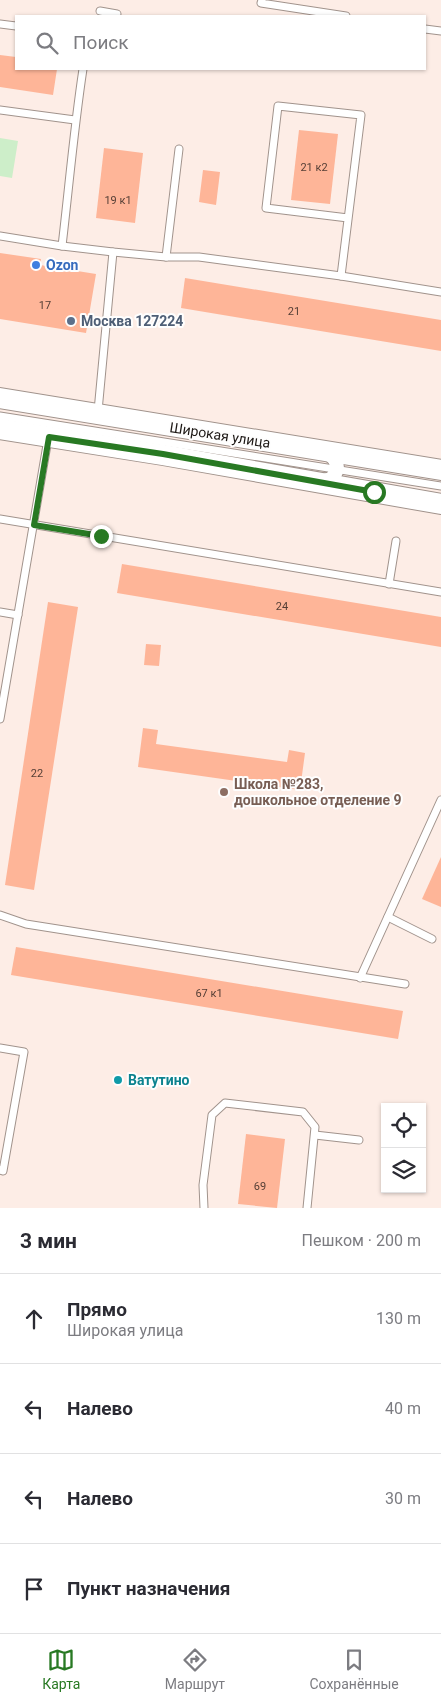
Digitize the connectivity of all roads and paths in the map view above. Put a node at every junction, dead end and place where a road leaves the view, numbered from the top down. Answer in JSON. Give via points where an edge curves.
{"nodes":[{"id":1,"x":262,"y":0,"type":"edge"},
{"id":2,"x":100,"y":11,"type":"dead end"},
{"id":3,"x":116,"y":15,"type":"edge"},
{"id":4,"x":339,"y":15,"type":"edge"},
{"id":5,"x":0,"y":24,"type":"edge"},
{"id":6,"x":15,"y":26,"type":"edge"},
{"id":7,"x":426,"y":28,"type":"edge"},
{"id":8,"x":441,"y":31,"type":"edge"},
{"id":9,"x":83,"y":70,"type":"edge"},
{"id":10,"x":0,"y":110,"type":"edge"},
{"id":11,"x":75,"y":120,"type":"junction"},
{"id":12,"x":179,"y":149,"type":"dead end"},
{"id":13,"x":348,"y":218,"type":"junction"},
{"id":14,"x":0,"y":236,"type":"edge"},
{"id":15,"x":62,"y":246,"type":"junction"},
{"id":16,"x":113,"y":252,"type":"junction"},
{"id":17,"x":166,"y":257,"type":"junction"},
{"id":18,"x":341,"y":276,"type":"junction"},
{"id":19,"x":441,"y":292,"type":"edge"},
{"id":20,"x":0,"y":398,"type":"edge"},
{"id":21,"x":98,"y":414,"type":"junction"},
{"id":22,"x":0,"y":416,"type":"edge"},
{"id":23,"x":0,"y":429,"type":"edge"},
{"id":24,"x":49,"y":437,"type":"junction"},
{"id":25,"x":324,"y":452,"type":"junction"},
{"id":26,"x":337,"y":470,"type":"junction"},
{"id":27,"x":441,"y":470,"type":"edge"},
{"id":28,"x":320,"y":482,"type":"junction"},
{"id":29,"x":441,"y":486,"type":"edge"},
{"id":30,"x":441,"y":504,"type":"edge"},
{"id":31,"x":0,"y":520,"type":"edge"},
{"id":32,"x":34,"y":525,"type":"junction"},
{"id":33,"x":396,"y":541,"type":"dead end"},
{"id":34,"x":389,"y":584,"type":"junction"},
{"id":35,"x":441,"y":592,"type":"edge"},
{"id":36,"x":0,"y":612,"type":"edge"},
{"id":37,"x":18,"y":615,"type":"junction"},
{"id":38,"x":0,"y":719,"type":"edge"},
{"id":39,"x":441,"y":800,"type":"edge"},
{"id":40,"x":0,"y":915,"type":"edge"},
{"id":41,"x":388,"y":917,"type":"junction"},
{"id":42,"x":432,"y":939,"type":"dead end"},
{"id":43,"x":360,"y":978,"type":"junction"},
{"id":44,"x":405,"y":984,"type":"dead end"},
{"id":45,"x":0,"y":1048,"type":"edge"},
{"id":46,"x":314,"y":1135,"type":"junction"},
{"id":47,"x":358,"y":1140,"type":"dead end"},
{"id":48,"x":0,"y":1170,"type":"edge"},
{"id":49,"x":204,"y":1208,"type":"edge"},
{"id":50,"x":307,"y":1208,"type":"edge"}],
"edges":[{"from":1,"to":4,"type":"lane","via":[[261,3]]},
{"from":2,"to":3,"type":"lane"},
{"from":5,"to":6,"type":"lane"},
{"from":7,"to":8,"type":"lane"},
{"from":9,"to":11,"type":"lane"},
{"from":10,"to":11,"type":"lane"},
{"from":11,"to":15,"type":"lane"},
{"from":12,"to":17,"type":"lane"},
{"from":13,"to":13,"type":"lane","via":[[361,115],[278,106],[266,208]]},
{"from":13,"to":18,"type":"lane"},
{"from":14,"to":15,"type":"lane"},
{"from":15,"to":16,"type":"lane"},
{"from":16,"to":17,"type":"lane"},
{"from":16,"to":21,"type":"lane"},
{"from":17,"to":18,"type":"lane","via":[[199,257]]},
{"from":18,"to":19,"type":"lane"},
{"from":20,"to":21,"type":"main road","name":"Широкая улица"},
{"from":21,"to":25,"type":"main road","name":"Широкая улица"},
{"from":22,"to":26,"type":"lane","name":"Широкая улица"},
{"from":23,"to":24,"type":"main road","name":"Широкая улица"},
{"from":24,"to":28,"type":"main road","name":"Широкая улица"},
{"from":24,"to":32,"type":"lane"},
{"from":25,"to":26,"type":"street","via":[[334,458]]},
{"from":25,"to":27,"type":"main road","name":"Широкая улица"},
{"from":26,"to":28,"type":"street","via":[[331,479]]},
{"from":26,"to":29,"type":"lane","name":"Широкая улица"},
{"from":28,"to":30,"type":"main road","name":"Широкая улица"},
{"from":31,"to":32,"type":"lane"},
{"from":32,"to":34,"type":"lane"},
{"from":32,"to":37,"type":"lane"},
{"from":33,"to":34,"type":"lane"},
{"from":34,"to":35,"type":"lane"},
{"from":36,"to":37,"type":"lane"},
{"from":37,"to":38,"type":"lane"},
{"from":39,"to":41,"type":"lane"},
{"from":40,"to":43,"type":"lane","via":[[26,924]]},
{"from":41,"to":42,"type":"lane"},
{"from":41,"to":43,"type":"lane"},
{"from":43,"to":44,"type":"lane"},
{"from":45,"to":48,"type":"lane","via":[[24,1052],[3,1171]]},
{"from":46,"to":47,"type":"lane"},
{"from":46,"to":49,"type":"lane","via":[[315,1127],[303,1112],[225,1103],[212,1115],[203,1185]]},
{"from":46,"to":50,"type":"lane"}]}
